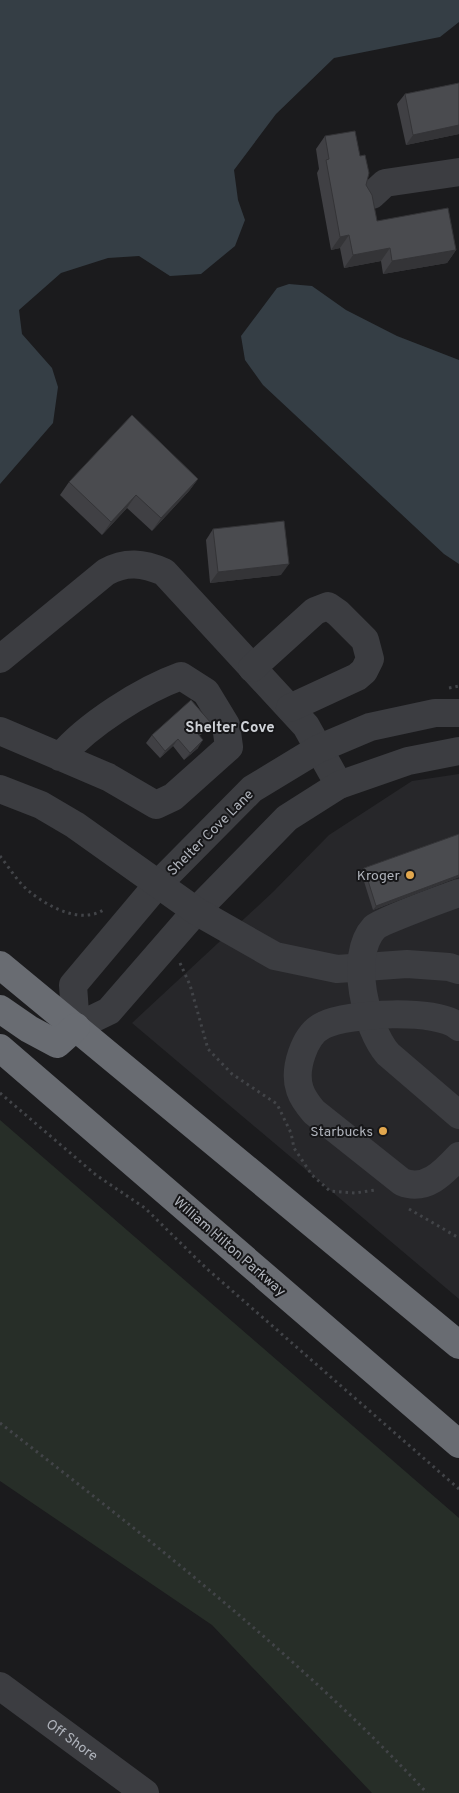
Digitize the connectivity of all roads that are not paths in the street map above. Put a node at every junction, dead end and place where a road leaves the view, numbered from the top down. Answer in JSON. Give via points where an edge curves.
{"nodes":[{"id":1,"x":459,"y":172,"type":"edge"},
{"id":2,"x":372,"y":195,"type":"edge"},
{"id":3,"x":0,"y":660,"type":"edge"},
{"id":4,"x":252,"y":668,"type":"junction"},
{"id":5,"x":290,"y":708,"type":"junction"},
{"id":6,"x":459,"y":713,"type":"edge"},
{"id":7,"x":0,"y":731,"type":"edge"},
{"id":8,"x":318,"y":748,"type":"junction"},
{"id":9,"x":459,"y":751,"type":"edge"},
{"id":10,"x":60,"y":757,"type":"junction"},
{"id":11,"x":338,"y":785,"type":"junction"},
{"id":12,"x":0,"y":789,"type":"edge"},
{"id":13,"x":158,"y":884,"type":"junction"},
{"id":14,"x":459,"y":892,"type":"edge"},
{"id":15,"x":196,"y":911,"type":"junction"},
{"id":16,"x":0,"y":965,"type":"edge"},
{"id":17,"x":361,"y":969,"type":"junction"},
{"id":18,"x":459,"y":970,"type":"edge"},
{"id":19,"x":0,"y":1009,"type":"edge"},
{"id":20,"x":368,"y":1016,"type":"junction"},
{"id":21,"x":459,"y":1027,"type":"edge"},
{"id":22,"x":76,"y":1028,"type":"junction"},
{"id":23,"x":0,"y":1048,"type":"edge"},
{"id":24,"x":459,"y":1115,"type":"edge"},
{"id":25,"x":459,"y":1156,"type":"edge"},
{"id":26,"x":459,"y":1345,"type":"edge"},
{"id":27,"x":459,"y":1444,"type":"edge"},
{"id":28,"x":0,"y":1686,"type":"edge"},
{"id":29,"x":145,"y":1793,"type":"edge"}],
"edges":[{"from":1,"to":2,"type":"street","via":[[385,183]]},
{"from":3,"to":4,"type":"street","via":[[106,572],[118,565],[135,563],[164,572]]},
{"from":4,"to":5,"type":"street"},
{"from":4,"to":5,"type":"street","via":[[323,606],[338,613],[364,640],[370,659],[364,671]]},
{"from":5,"to":8,"type":"street","via":[[306,726]]},
{"from":6,"to":8,"type":"street","name":"Shelter Cove Lane","via":[[435,713],[370,727]]},
{"from":7,"to":10,"type":"street"},
{"from":8,"to":11,"type":"street"},
{"from":8,"to":13,"type":"street","name":"Shelter Cove Lane","via":[[252,789]]},
{"from":9,"to":11,"type":"street","via":[[408,761]]},
{"from":10,"to":10,"type":"street","via":[[108,777],[156,805],[173,797],[229,747],[226,725],[206,692],[181,676],[164,682],[92,726]]},
{"from":11,"to":15,"type":"street","via":[[287,818]]},
{"from":12,"to":13,"type":"street","name":"Shelter Cove Lane","via":[[76,825]]},
{"from":13,"to":15,"type":"street","name":"Shelter Cove Lane"},
{"from":13,"to":22,"type":"street","name":"Shelter Cove Lane","via":[[74,985]]},
{"from":14,"to":17,"type":"street","via":[[374,927],[366,942]]},
{"from":15,"to":17,"type":"street","name":"Shelter Cove Lane","via":[[275,956],[337,969]]},
{"from":15,"to":22,"type":"street","via":[[109,1011]]},
{"from":16,"to":22,"type":"highway"},
{"from":17,"to":18,"type":"street","name":"Shelter Cove Lane","via":[[407,964],[449,966]]},
{"from":17,"to":20,"type":"street"},
{"from":19,"to":22,"type":"highway","via":[[57,1044]]},
{"from":20,"to":21,"type":"street","via":[[423,1014],[438,1016]]},
{"from":20,"to":24,"type":"street","via":[[379,1044],[388,1054]]},
{"from":20,"to":25,"type":"street","via":[[322,1025],[312,1035],[299,1070],[299,1088],[306,1103],[388,1173],[406,1184],[438,1178]]},
{"from":22,"to":26,"type":"highway"},
{"from":23,"to":27,"type":"highway","name":"William Hilton Parkway"},
{"from":28,"to":29,"type":"street","name":"Off Shore"}]}
